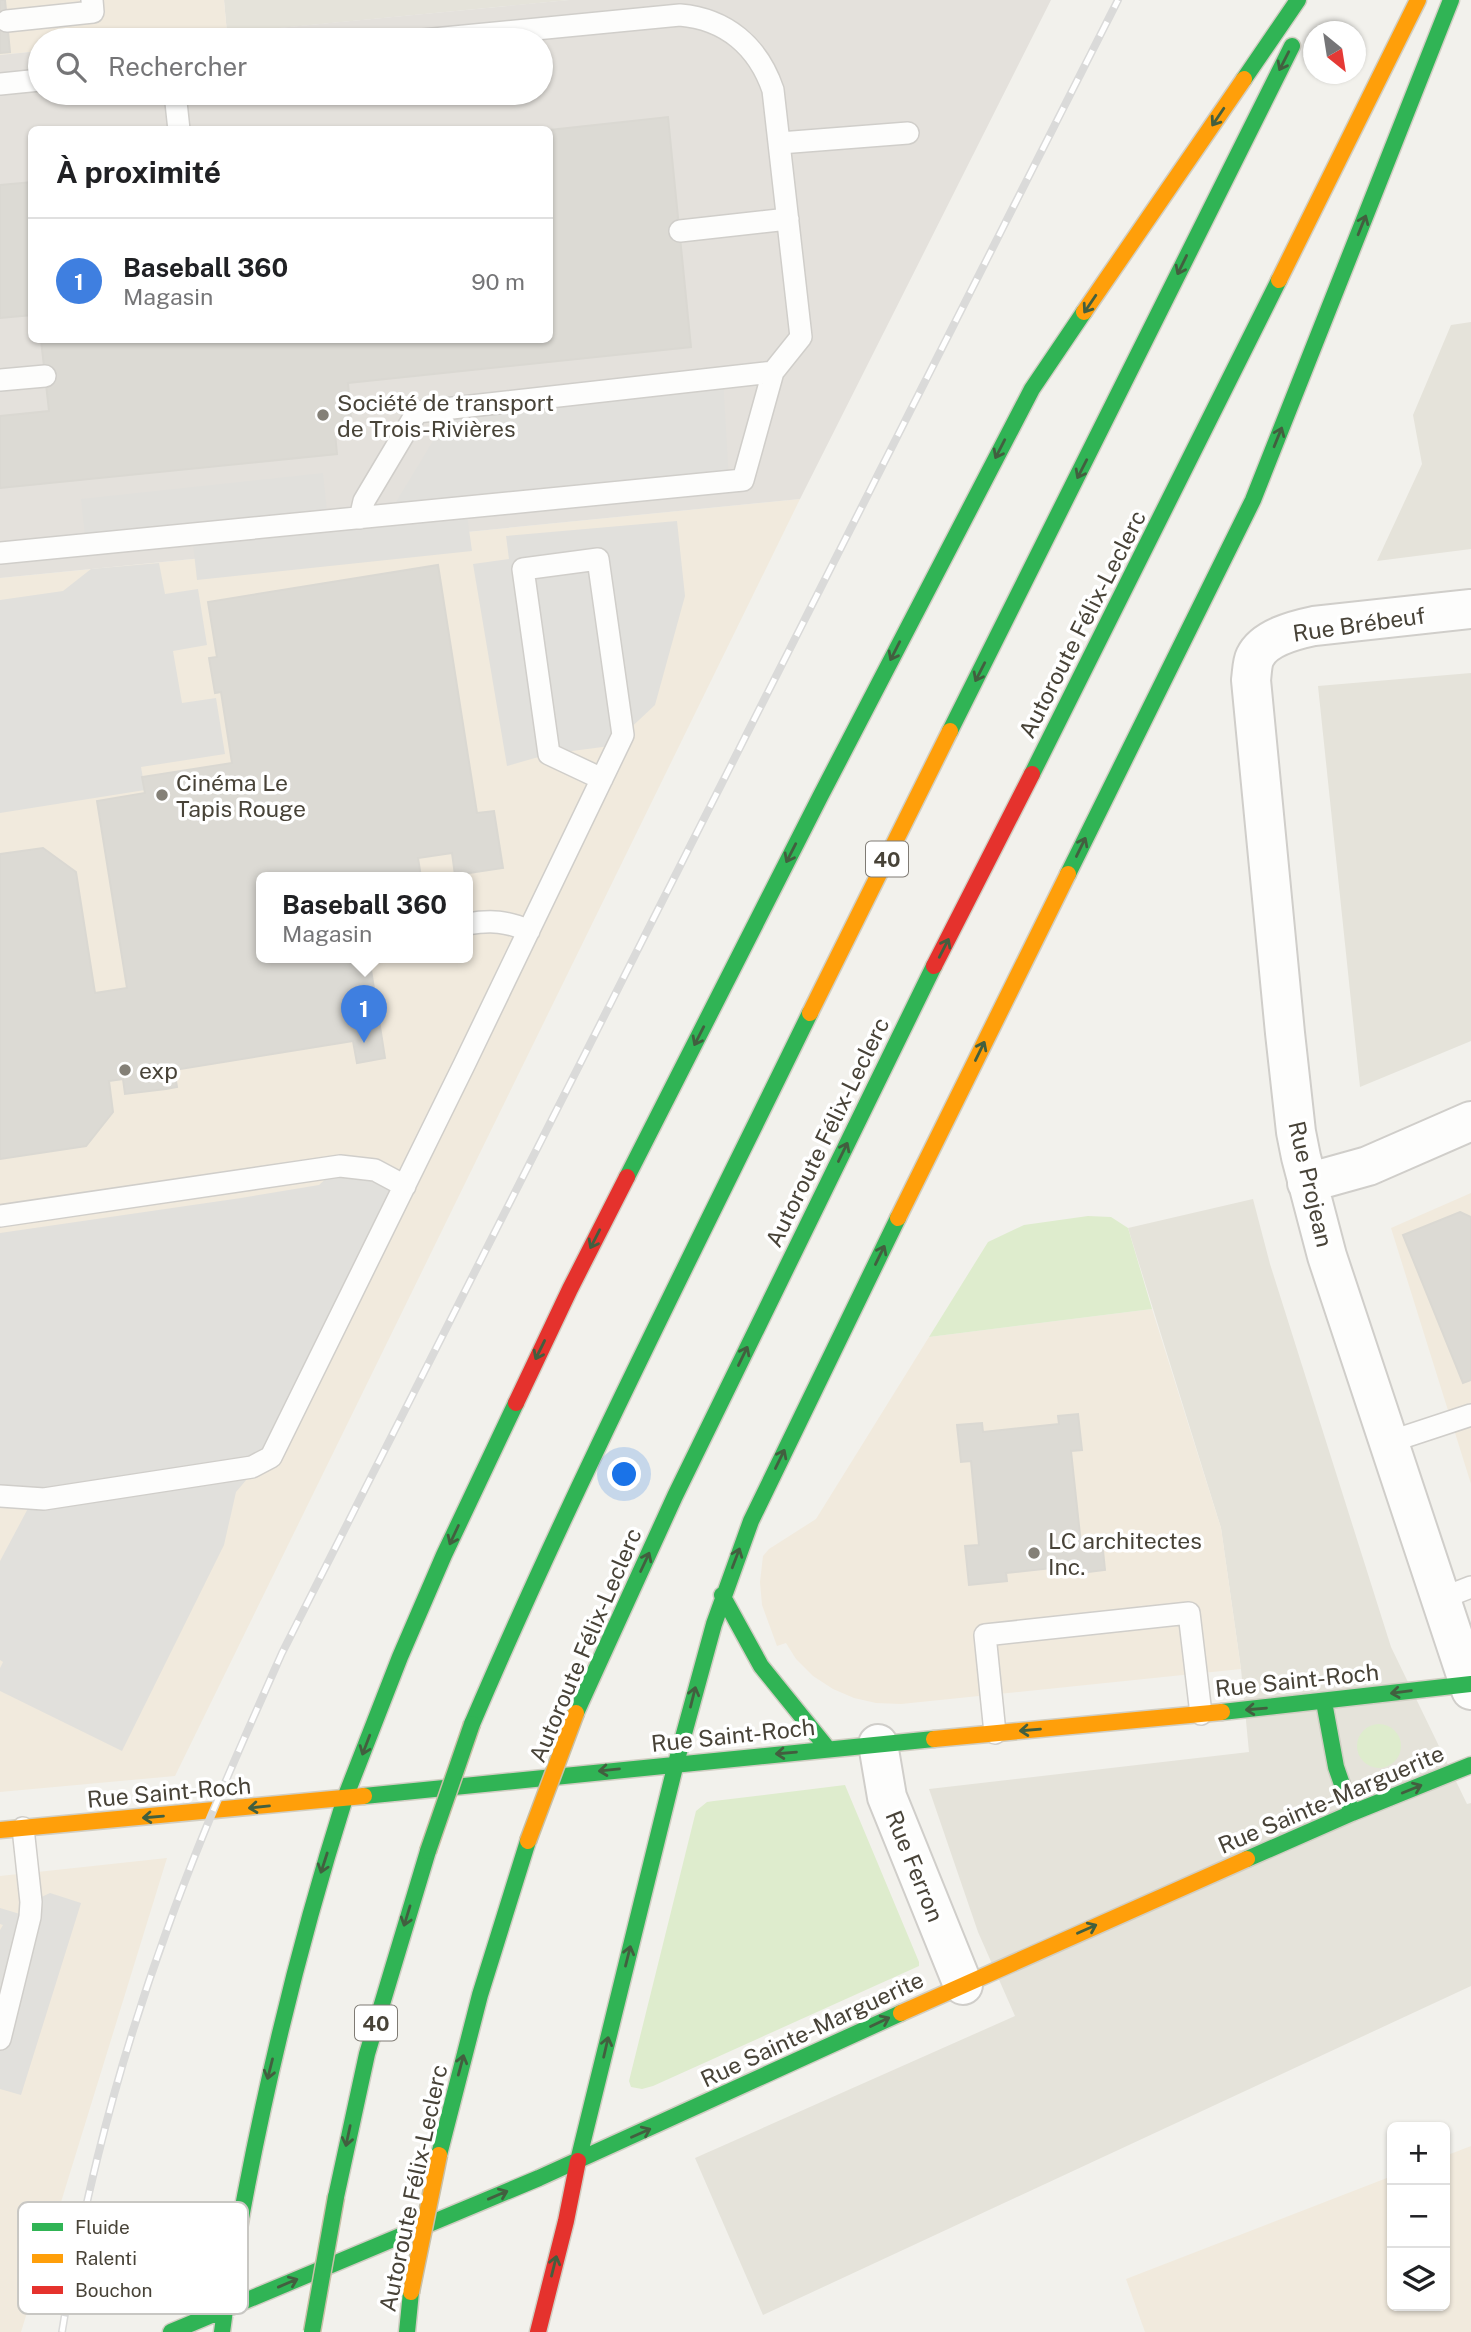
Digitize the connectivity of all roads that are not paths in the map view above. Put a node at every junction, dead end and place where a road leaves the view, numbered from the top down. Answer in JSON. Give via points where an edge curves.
{"nodes":[{"id":1,"x":92,"y":0,"type":"edge"},
{"id":2,"x":1418,"y":0,"type":"edge"},
{"id":3,"x":1451,"y":0,"type":"edge"},
{"id":4,"x":1307,"y":4,"type":"edge"},
{"id":5,"x":7,"y":21,"type":"dead end"},
{"id":6,"x":542,"y":28,"type":"edge"},
{"id":7,"x":1296,"y":37,"type":"dead end"},
{"id":8,"x":28,"y":82,"type":"edge"},
{"id":9,"x":0,"y":85,"type":"edge"},
{"id":10,"x":176,"y":105,"type":"edge"},
{"id":11,"x":179,"y":126,"type":"edge"},
{"id":12,"x":908,"y":133,"type":"dead end"},
{"id":13,"x":780,"y":143,"type":"junction"},
{"id":14,"x":789,"y":219,"type":"junction"},
{"id":15,"x":680,"y":231,"type":"dead end"},
{"id":16,"x":773,"y":372,"type":"junction"},
{"id":17,"x":45,"y":376,"type":"dead end"},
{"id":18,"x":0,"y":380,"type":"edge"},
{"id":19,"x":360,"y":518,"type":"junction"},
{"id":20,"x":0,"y":553,"type":"edge"},
{"id":21,"x":1471,"y":609,"type":"edge"},
{"id":22,"x":1255,"y":657,"type":"joint"},
{"id":23,"x":601,"y":779,"type":"junction"},
{"id":24,"x":473,"y":923,"type":"edge"},
{"id":25,"x":529,"y":931,"type":"junction"},
{"id":26,"x":1471,"y":1121,"type":"edge"},
{"id":27,"x":1307,"y":1184,"type":"junction"},
{"id":28,"x":405,"y":1186,"type":"junction"},
{"id":29,"x":0,"y":1216,"type":"edge"},
{"id":30,"x":1471,"y":1415,"type":"edge"},
{"id":31,"x":1389,"y":1442,"type":"junction"},
{"id":32,"x":0,"y":1496,"type":"edge"},
{"id":33,"x":1456,"y":1593,"type":"edge"},
{"id":34,"x":723,"y":1595,"type":"junction"},
{"id":35,"x":1470,"y":1686,"type":"edge"},
{"id":36,"x":1324,"y":1702,"type":"junction"},
{"id":37,"x":1201,"y":1714,"type":"junction"},
{"id":38,"x":995,"y":1733,"type":"junction"},
{"id":39,"x":878,"y":1744,"type":"junction"},
{"id":40,"x":828,"y":1749,"type":"junction"},
{"id":41,"x":676,"y":1763,"type":"junction"},
{"id":42,"x":1471,"y":1765,"type":"edge"},
{"id":43,"x":345,"y":1798,"type":"junction"},
{"id":44,"x":1352,"y":1813,"type":"junction"},
{"id":45,"x":23,"y":1828,"type":"junction"},
{"id":46,"x":0,"y":1830,"type":"edge"},
{"id":47,"x":963,"y":1985,"type":"junction"},
{"id":48,"x":0,"y":2039,"type":"edge"},
{"id":49,"x":578,"y":2161,"type":"junction"},
{"id":50,"x":242,"y":2202,"type":"edge"},
{"id":51,"x":248,"y":2300,"type":"edge"},
{"id":52,"x":215,"y":2314,"type":"edge"},
{"id":53,"x":224,"y":2314,"type":"edge"},
{"id":54,"x":170,"y":2332,"type":"edge"},
{"id":55,"x":222,"y":2332,"type":"edge"},
{"id":56,"x":312,"y":2332,"type":"edge"},
{"id":57,"x":407,"y":2332,"type":"edge"},
{"id":58,"x":538,"y":2332,"type":"edge"}],
"edges":[{"from":1,"to":5,"type":"lane","via":[[93,12]]},
{"from":57,"to":2,"type":"main road","name":"Autoroute Félix-Leclerc","one_way":true,"bridge":true,"via":[[439,2155],[480,1995],[528,1842],[576,1713],[916,1001]]},
{"from":34,"to":3,"type":"main road","one_way":true,"via":[[769,1481],[1253,500]]},
{"from":4,"to":43,"type":"main road","one_way":true,"via":[[1032,388],[570,1289],[444,1555]]},
{"from":6,"to":13,"type":"lane","via":[[680,15],[708,20],[733,33],[762,64],[773,90]]},
{"from":7,"to":56,"type":"main road","number":"40","one_way":true,"bridge":true,"via":[[826,980],[519,1614],[472,1724],[428,1851],[367,2054]]},
{"from":8,"to":9,"type":"lane"},
{"from":10,"to":11,"type":"lane"},
{"from":12,"to":13,"type":"lane"},
{"from":13,"to":14,"type":"lane"},
{"from":14,"to":15,"type":"lane"},
{"from":14,"to":16,"type":"lane","via":[[802,337]]},
{"from":16,"to":19,"type":"lane","via":[[417,412],[365,501]]},
{"from":16,"to":19,"type":"lane","via":[[744,480]]},
{"from":17,"to":18,"type":"lane"},
{"from":19,"to":20,"type":"lane"},
{"from":21,"to":22,"type":"street","name":"Rue Brébeuf","via":[[1306,628],[1274,640]]},
{"from":22,"to":27,"type":"street","name":"Rue Projean","via":[[1252,688],[1284,1020],[1296,1132]]},
{"from":23,"to":23,"type":"lane","via":[[623,735],[598,559],[523,569],[549,754]]},
{"from":23,"to":25,"type":"lane"},
{"from":24,"to":25,"type":"lane","via":[[508,922]]},
{"from":25,"to":28,"type":"lane"},
{"from":26,"to":27,"type":"street","via":[[1368,1166]]},
{"from":27,"to":31,"type":"street","name":"Rue Projean"},
{"from":28,"to":29,"type":"lane","via":[[375,1170],[340,1166]]},
{"from":28,"to":32,"type":"lane","via":[[267,1461],[44,1499]]},
{"from":30,"to":31,"type":"lane"},
{"from":31,"to":33,"type":"street","name":"Rue Projean"},
{"from":33,"to":35,"type":"street","name":"Rue Projean"},
{"from":34,"to":40,"type":"main road","via":[[761,1666]]},
{"from":41,"to":34,"type":"main road","one_way":true},
{"from":35,"to":36,"type":"main road","name":"Rue Saint-Roch","one_way":true},
{"from":36,"to":37,"type":"main road","name":"Rue Saint-Roch","one_way":true},
{"from":36,"to":44,"type":"main road","via":[[1333,1754]]},
{"from":37,"to":38,"type":"main road","name":"Rue Saint-Roch","one_way":true},
{"from":37,"to":38,"type":"lane","via":[[1189,1613],[985,1635]]},
{"from":38,"to":39,"type":"main road","name":"Rue Saint-Roch"},
{"from":39,"to":40,"type":"main road","name":"Rue Saint-Roch"},
{"from":39,"to":47,"type":"street","name":"Rue Ferron","via":[[887,1797]]},
{"from":40,"to":41,"type":"main road","name":"Rue Saint-Roch","one_way":true},
{"from":41,"to":43,"type":"main road","name":"Rue Saint-Roch","one_way":true},
{"from":49,"to":41,"type":"main road","one_way":true},
{"from":44,"to":42,"type":"main road","name":"Rue Sainte-Marguerite","one_way":true},
{"from":43,"to":45,"type":"main road","name":"Rue Saint-Roch","one_way":true},
{"from":43,"to":50,"type":"main road","one_way":true,"via":[[319,1878],[266,2083]]},
{"from":47,"to":44,"type":"main road","name":"Rue Sainte-Marguerite","one_way":true},
{"from":45,"to":46,"type":"main road","name":"Rue Saint-Roch"},
{"from":45,"to":48,"type":"lane","via":[[30,1917]]},
{"from":49,"to":47,"type":"main road","name":"Rue Sainte-Marguerite","one_way":true},
{"from":51,"to":49,"type":"main road","name":"Rue Sainte-Marguerite","one_way":true},
{"from":58,"to":49,"type":"main road","one_way":true},
{"from":52,"to":54,"type":"main road","name":"Rue Sainte-Marguerite"},
{"from":53,"to":55,"type":"main road"}]}
